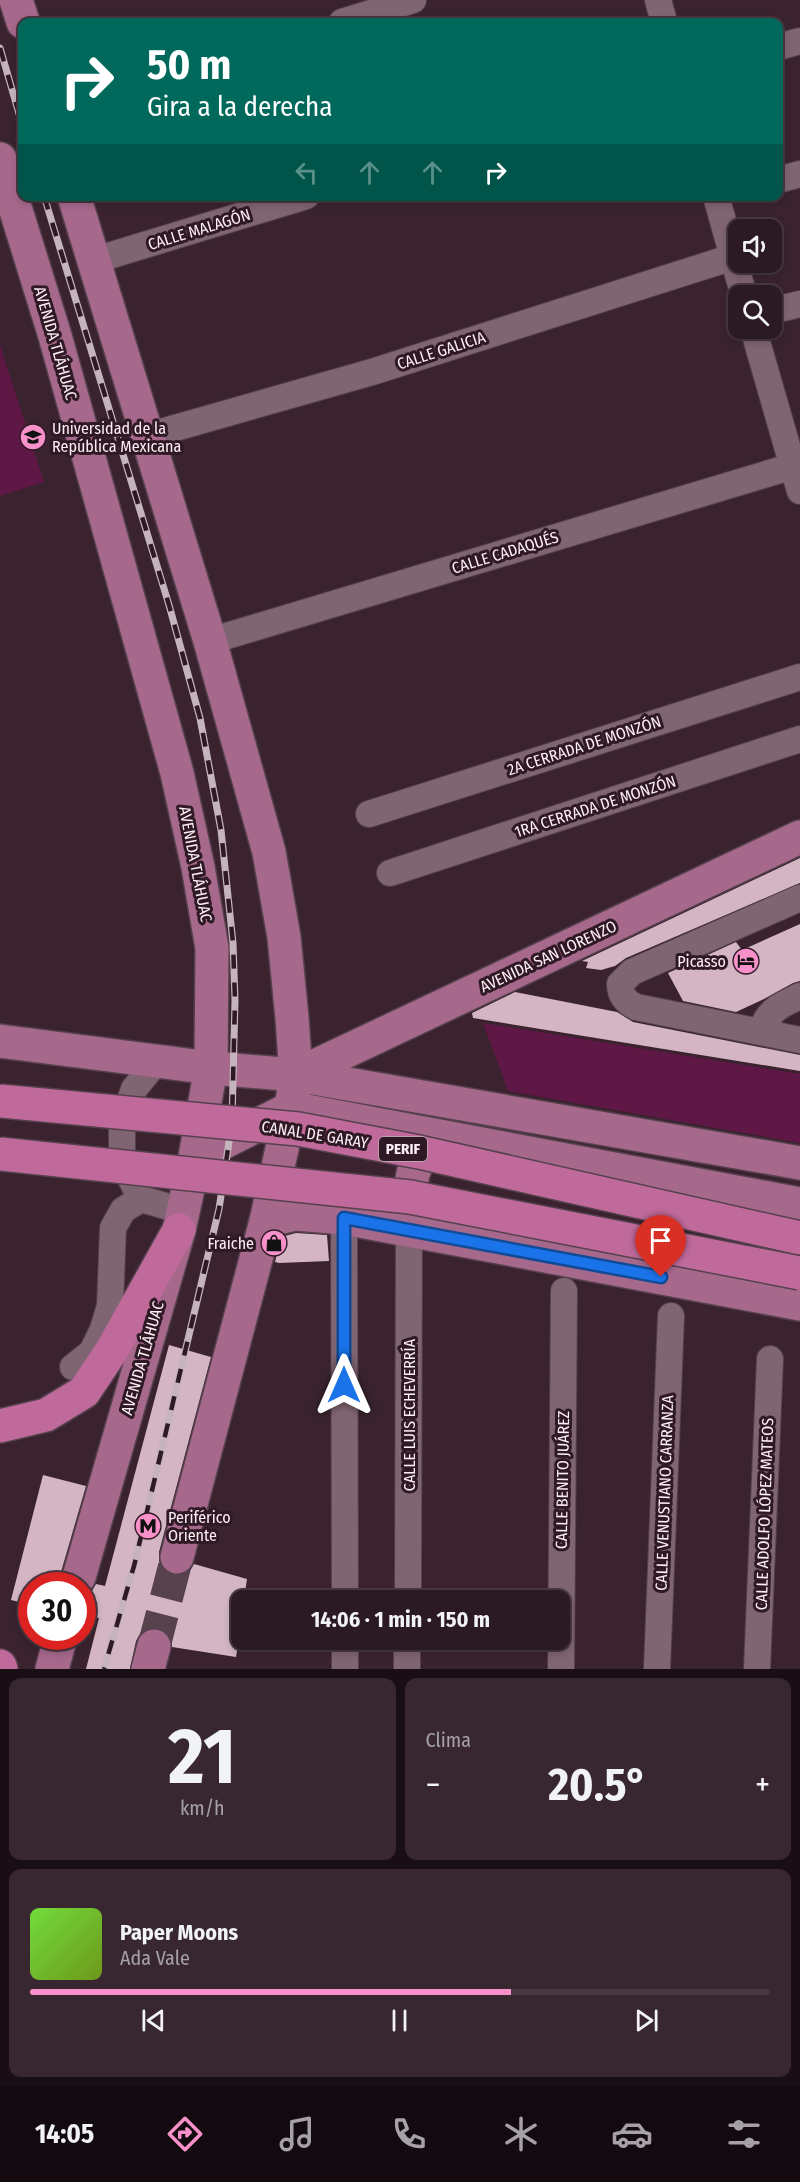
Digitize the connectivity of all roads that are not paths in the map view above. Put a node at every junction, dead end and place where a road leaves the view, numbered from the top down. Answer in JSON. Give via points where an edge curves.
{"nodes":[{"id":1,"x":16,"y":0,"type":"edge"},
{"id":2,"x":413,"y":0,"type":"edge"},
{"id":3,"x":657,"y":0,"type":"edge"},
{"id":4,"x":21,"y":18,"type":"edge"},
{"id":5,"x":355,"y":18,"type":"edge"},
{"id":6,"x":663,"y":18,"type":"edge"},
{"id":7,"x":800,"y":41,"type":"edge"},
{"id":8,"x":783,"y":46,"type":"edge"},
{"id":9,"x":0,"y":159,"type":"edge"},
{"id":10,"x":800,"y":174,"type":"edge"},
{"id":11,"x":783,"y":179,"type":"edge"},
{"id":12,"x":75,"y":201,"type":"edge"},
{"id":13,"x":290,"y":201,"type":"edge"},
{"id":14,"x":718,"y":201,"type":"edge"},
{"id":15,"x":728,"y":238,"type":"edge"},
{"id":16,"x":728,"y":259,"type":"edge"},
{"id":17,"x":92,"y":261,"type":"junction"},
{"id":18,"x":800,"y":304,"type":"edge"},
{"id":19,"x":782,"y":308,"type":"edge"},
{"id":20,"x":756,"y":339,"type":"edge"},
{"id":21,"x":147,"y":436,"type":"junction"},
{"id":22,"x":796,"y":465,"type":"edge"},
{"id":23,"x":800,"y":491,"type":"edge"},
{"id":24,"x":210,"y":641,"type":"junction"},
{"id":25,"x":800,"y":677,"type":"edge"},
{"id":26,"x":800,"y":739,"type":"edge"},
{"id":27,"x":369,"y":814,"type":"dead end"},
{"id":28,"x":800,"y":837,"type":"edge"},
{"id":29,"x":390,"y":873,"type":"dead end"},
{"id":30,"x":800,"y":898,"type":"edge"},
{"id":31,"x":800,"y":996,"type":"edge"},
{"id":32,"x":772,"y":1033,"type":"junction"},
{"id":33,"x":800,"y":1040,"type":"edge"},
{"id":34,"x":0,"y":1041,"type":"edge"},
{"id":35,"x":157,"y":1061,"type":"junction"},
{"id":36,"x":211,"y":1068,"type":"junction"},
{"id":37,"x":296,"y":1075,"type":"junction"},
{"id":38,"x":0,"y":1101,"type":"edge"},
{"id":39,"x":291,"y":1108,"type":"junction"},
{"id":40,"x":456,"y":1139,"type":"junction"},
{"id":41,"x":0,"y":1154,"type":"edge"},
{"id":42,"x":195,"y":1157,"type":"junction"},
{"id":43,"x":800,"y":1162,"type":"edge"},
{"id":44,"x":141,"y":1199,"type":"junction"},
{"id":45,"x":800,"y":1203,"type":"edge"},
{"id":46,"x":344,"y":1218,"type":"junction"},
{"id":47,"x":181,"y":1221,"type":"junction"},
{"id":48,"x":266,"y":1221,"type":"junction"},
{"id":49,"x":420,"y":1231,"type":"junction"},
{"id":50,"x":800,"y":1238,"type":"edge"},
{"id":51,"x":800,"y":1273,"type":"edge"},
{"id":52,"x":564,"y":1291,"type":"dead end"},
{"id":53,"x":800,"y":1304,"type":"edge"},
{"id":54,"x":671,"y":1316,"type":"dead end"},
{"id":55,"x":770,"y":1359,"type":"dead end"},
{"id":56,"x":73,"y":1367,"type":"dead end"},
{"id":57,"x":0,"y":1426,"type":"edge"},
{"id":58,"x":177,"y":1557,"type":"tunnel mouth"},
{"id":59,"x":80,"y":1572,"type":"edge"},
{"id":60,"x":345,"y":1590,"type":"edge"},
{"id":61,"x":408,"y":1590,"type":"edge"},
{"id":62,"x":57,"y":1650,"type":"edge"},
{"id":63,"x":345,"y":1650,"type":"edge"},
{"id":64,"x":407,"y":1650,"type":"edge"},
{"id":65,"x":52,"y":1669,"type":"edge"},
{"id":66,"x":345,"y":1669,"type":"edge"},
{"id":67,"x":407,"y":1669,"type":"edge"},
{"id":68,"x":561,"y":1669,"type":"edge"},
{"id":69,"x":657,"y":1669,"type":"edge"},
{"id":70,"x":757,"y":1669,"type":"edge"}],
"edges":[{"from":1,"to":4,"type":"main road"},
{"from":2,"to":5,"type":"street"},
{"from":3,"to":6,"type":"street"},
{"from":7,"to":8,"type":"street"},
{"from":9,"to":36,"type":"main road","name":"AVENIDA TLÁHUAC","via":[[58,347],[177,773],[212,948]]},
{"from":10,"to":11,"type":"street"},
{"from":12,"to":17,"type":"main road"},
{"from":13,"to":17,"type":"street","name":"CALLE MALAGÓN"},
{"from":14,"to":15,"type":"street"},
{"from":16,"to":21,"type":"street","name":"CALLE GALICIA","via":[[372,372]]},
{"from":17,"to":21,"type":"main road"},
{"from":18,"to":19,"type":"street"},
{"from":20,"to":22,"type":"street"},
{"from":21,"to":24,"type":"main road"},
{"from":22,"to":23,"type":"street"},
{"from":22,"to":24,"type":"street","name":"CALLE CADAQUÉS"},
{"from":24,"to":37,"type":"main road","via":[[269,852],[284,938]]},
{"from":25,"to":27,"type":"street","name":"2A CERRADA DE MONZÓN"},
{"from":26,"to":29,"type":"street","name":"1RA CERRADA DE MONZÓN"},
{"from":28,"to":37,"type":"main road","name":"AVENIDA SAN LORENZO"},
{"from":30,"to":32,"type":"street","via":[[632,972],[620,984],[620,992],[636,1007]]},
{"from":31,"to":32,"type":"street","via":[[771,1013],[766,1020]]},
{"from":32,"to":33,"type":"street"},
{"from":34,"to":35,"type":"main road"},
{"from":35,"to":36,"type":"main road"},
{"from":35,"to":44,"type":"street","via":[[134,1089],[122,1124],[123,1161]]},
{"from":36,"to":37,"type":"main road"},
{"from":36,"to":42,"type":"main road","name":"AVENIDA TLÁHUAC"},
{"from":37,"to":39,"type":"main road"},
{"from":37,"to":43,"type":"main road"},
{"from":38,"to":50,"type":"highway","name":"CANAL DE GARAY","number":"PERIF","bridge":true,"via":[[298,1129],[419,1152]]},
{"from":39,"to":40,"type":"main road"},
{"from":39,"to":42,"type":"main road"},
{"from":39,"to":48,"type":"main road"},
{"from":40,"to":45,"type":"main road"},
{"from":40,"to":49,"type":"main road","via":[[421,1159],[413,1179],[411,1188]]},
{"from":41,"to":51,"type":"highway","bridge":true,"via":[[410,1197]]},
{"from":42,"to":47,"type":"main road","name":"AVENIDA TLÁHUAC"},
{"from":44,"to":47,"type":"street"},
{"from":44,"to":56,"type":"street","via":[[123,1210],[113,1228],[110,1306],[92,1352]]},
{"from":46,"to":48,"type":"main road","via":[[295,1214]]},
{"from":46,"to":49,"type":"main road"},
{"from":46,"to":60,"type":"street"},
{"from":47,"to":57,"type":"highway","via":[[112,1350],[84,1392],[46,1415]]},
{"from":47,"to":59,"type":"main road","name":"AVENIDA TLÁHUAC"},
{"from":48,"to":58,"type":"main road"},
{"from":49,"to":53,"type":"main road"},
{"from":49,"to":61,"type":"street","name":"CALLE LUIS ECHEVERRÍA"},
{"from":52,"to":68,"type":"street","name":"CALLE BENITO JUÁREZ"},
{"from":54,"to":69,"type":"street","name":"CALLE VENUSTIANO CARRANZA"},
{"from":55,"to":70,"type":"street","name":"CALLE ADOLFO LÓPEZ MATEOS"},
{"from":62,"to":65,"type":"main road"},
{"from":63,"to":66,"type":"street"},
{"from":64,"to":67,"type":"street"}]}
